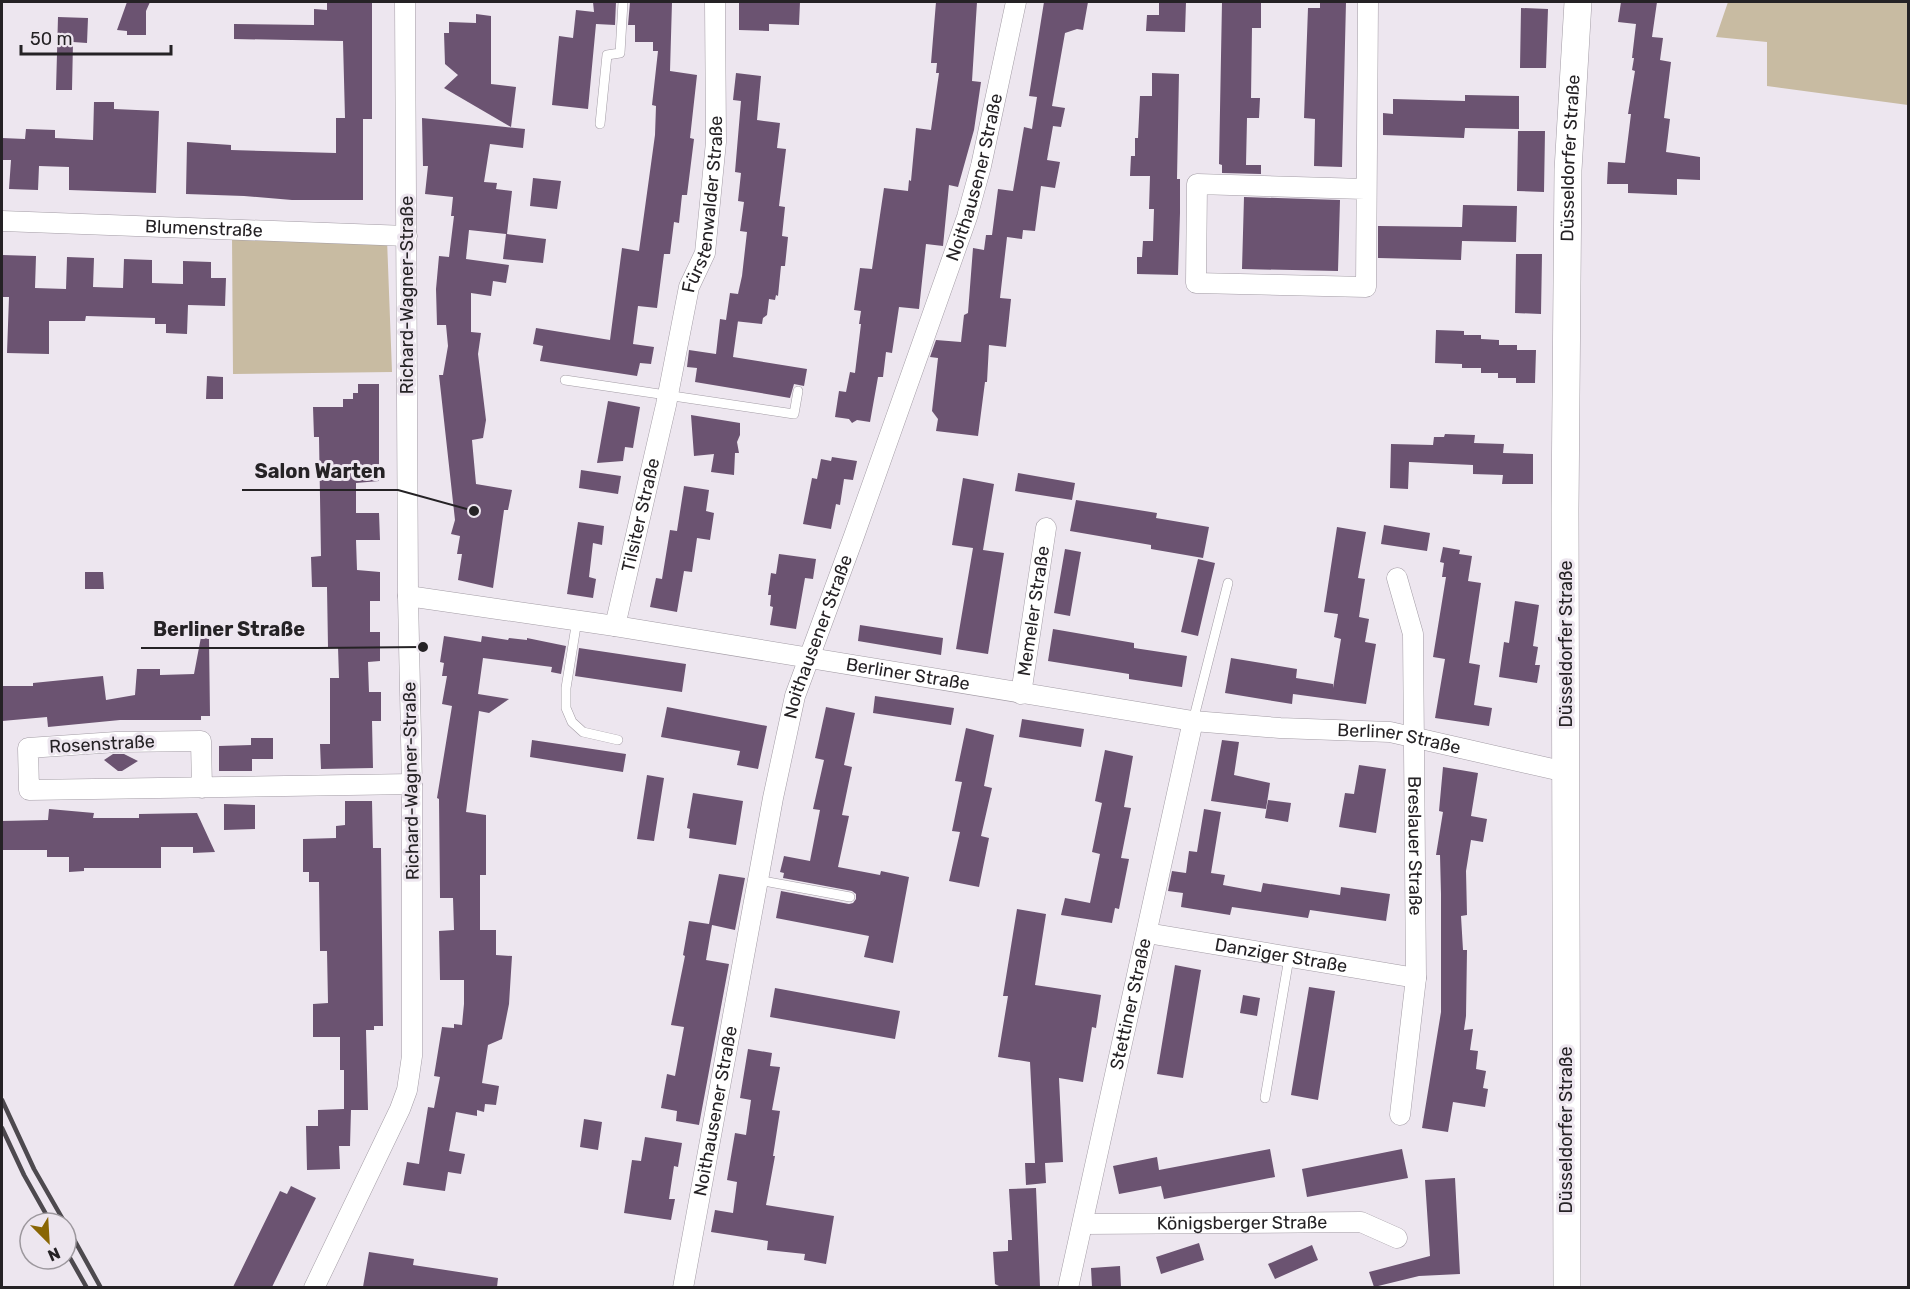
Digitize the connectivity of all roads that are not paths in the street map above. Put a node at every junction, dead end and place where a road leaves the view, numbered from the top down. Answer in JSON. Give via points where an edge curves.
{"nodes":[{"id":1,"x":405,"y":2,"type":"edge"},
{"id":2,"x":623,"y":2,"type":"edge"},
{"id":3,"x":716,"y":2,"type":"edge"},
{"id":4,"x":1016,"y":2,"type":"edge"},
{"id":5,"x":1368,"y":2,"type":"edge"},
{"id":6,"x":1578,"y":2,"type":"edge"},
{"id":7,"x":600,"y":124,"type":"dead end"},
{"id":8,"x":1365,"y":189,"type":"junction"},
{"id":9,"x":2,"y":221,"type":"edge"},
{"id":10,"x":407,"y":236,"type":"junction"},
{"id":11,"x":565,"y":380,"type":"dead end"},
{"id":12,"x":798,"y":392,"type":"dead end"},
{"id":13,"x":667,"y":400,"type":"junction"},
{"id":14,"x":1046,"y":528,"type":"dead end"},
{"id":15,"x":1397,"y":578,"type":"dead end"},
{"id":16,"x":1228,"y":583,"type":"dead end"},
{"id":17,"x":408,"y":596,"type":"junction"},
{"id":18,"x":577,"y":620,"type":"junction"},
{"id":19,"x":615,"y":626,"type":"junction"},
{"id":20,"x":808,"y":658,"type":"junction"},
{"id":21,"x":1021,"y":694,"type":"junction"},
{"id":22,"x":1193,"y":721,"type":"junction"},
{"id":23,"x":1414,"y":736,"type":"junction"},
{"id":24,"x":618,"y":740,"type":"dead end"},
{"id":25,"x":1566,"y":772,"type":"junction"},
{"id":26,"x":412,"y":784,"type":"junction"},
{"id":27,"x":202,"y":788,"type":"junction"},
{"id":28,"x":758,"y":880,"type":"junction"},
{"id":29,"x":850,"y":897,"type":"dead end"},
{"id":30,"x":1147,"y":933,"type":"junction"},
{"id":31,"x":1289,"y":958,"type":"junction"},
{"id":32,"x":1416,"y":978,"type":"junction"},
{"id":33,"x":1265,"y":1098,"type":"dead end"},
{"id":34,"x":1400,"y":1115,"type":"dead end"},
{"id":35,"x":1084,"y":1224,"type":"junction"},
{"id":36,"x":1397,"y":1238,"type":"dead end"},
{"id":37,"x":314,"y":1287,"type":"edge"},
{"id":38,"x":683,"y":1287,"type":"edge"},
{"id":39,"x":1068,"y":1287,"type":"edge"},
{"id":40,"x":1567,"y":1287,"type":"edge"}],
"edges":[{"from":1,"to":10,"type":"street","name":"Richard-Wagner-Straße"},
{"from":2,"to":7,"type":"lane","via":[[620,53],[607,55]]},
{"from":3,"to":13,"type":"street","name":"Fürstenwalder Straße","via":[[716,142],[705,253],[689,287]]},
{"from":4,"to":20,"type":"street","name":"Noithausener Straße","via":[[967,217]]},
{"from":5,"to":8,"type":"street"},
{"from":6,"to":25,"type":"street","name":"Düsseldorfer Straße","via":[[1568,170]]},
{"from":8,"to":8,"type":"street","via":[[1366,287],[1196,284],[1197,184]]},
{"from":9,"to":10,"type":"street","name":"Blumenstraße"},
{"from":10,"to":17,"type":"street","name":"Richard-Wagner-Straße"},
{"from":11,"to":13,"type":"lane"},
{"from":12,"to":13,"type":"lane","via":[[794,414]]},
{"from":13,"to":19,"type":"street","name":"Tilsiter Straße"},
{"from":14,"to":21,"type":"street","name":"Memeler Straße"},
{"from":15,"to":23,"type":"street","name":"Breslauer Straße","via":[[1413,634]]},
{"from":16,"to":22,"type":"lane"},
{"from":17,"to":18,"type":"street","name":"Berliner Straße"},
{"from":17,"to":26,"type":"street","name":"Richard-Wagner-Straße"},
{"from":18,"to":19,"type":"street","name":"Berliner Straße"},
{"from":18,"to":24,"type":"lane","via":[[566,708],[572,722],[583,732]]},
{"from":19,"to":20,"type":"street","name":"Berliner Straße"},
{"from":20,"to":21,"type":"street","name":"Berliner Straße"},
{"from":20,"to":28,"type":"street","name":"Noithausener Straße","via":[[788,725]]},
{"from":21,"to":22,"type":"street","name":"Berliner Straße"},
{"from":22,"to":23,"type":"street","name":"Berliner Straße"},
{"from":22,"to":30,"type":"street","name":"Stettiner Straße"},
{"from":23,"to":25,"type":"street","name":"Berliner Straße"},
{"from":23,"to":32,"type":"street","name":"Breslauer Straße"},
{"from":25,"to":40,"type":"street","name":"Düsseldorfer Straße"},
{"from":26,"to":27,"type":"street","name":"Rosenstraße"},
{"from":26,"to":37,"type":"street","name":"Richard-Wagner-Straße","via":[[411,1073],[392,1128]]},
{"from":27,"to":27,"type":"street","name":"Rosenstraße","via":[[29,790],[28,748],[201,741]]},
{"from":28,"to":29,"type":"lane"},
{"from":28,"to":38,"type":"street","name":"Noithausener Straße"},
{"from":30,"to":31,"type":"street","name":"Danziger Straße"},
{"from":30,"to":35,"type":"street","name":"Stettiner Straße"},
{"from":31,"to":32,"type":"street","name":"Danziger Straße"},
{"from":31,"to":33,"type":"lane"},
{"from":32,"to":34,"type":"street","name":"Breslauer Straße"},
{"from":35,"to":36,"type":"street","name":"Königsberger Straße","via":[[1361,1222]]},
{"from":35,"to":39,"type":"street","name":"Stettiner Straße"}]}
